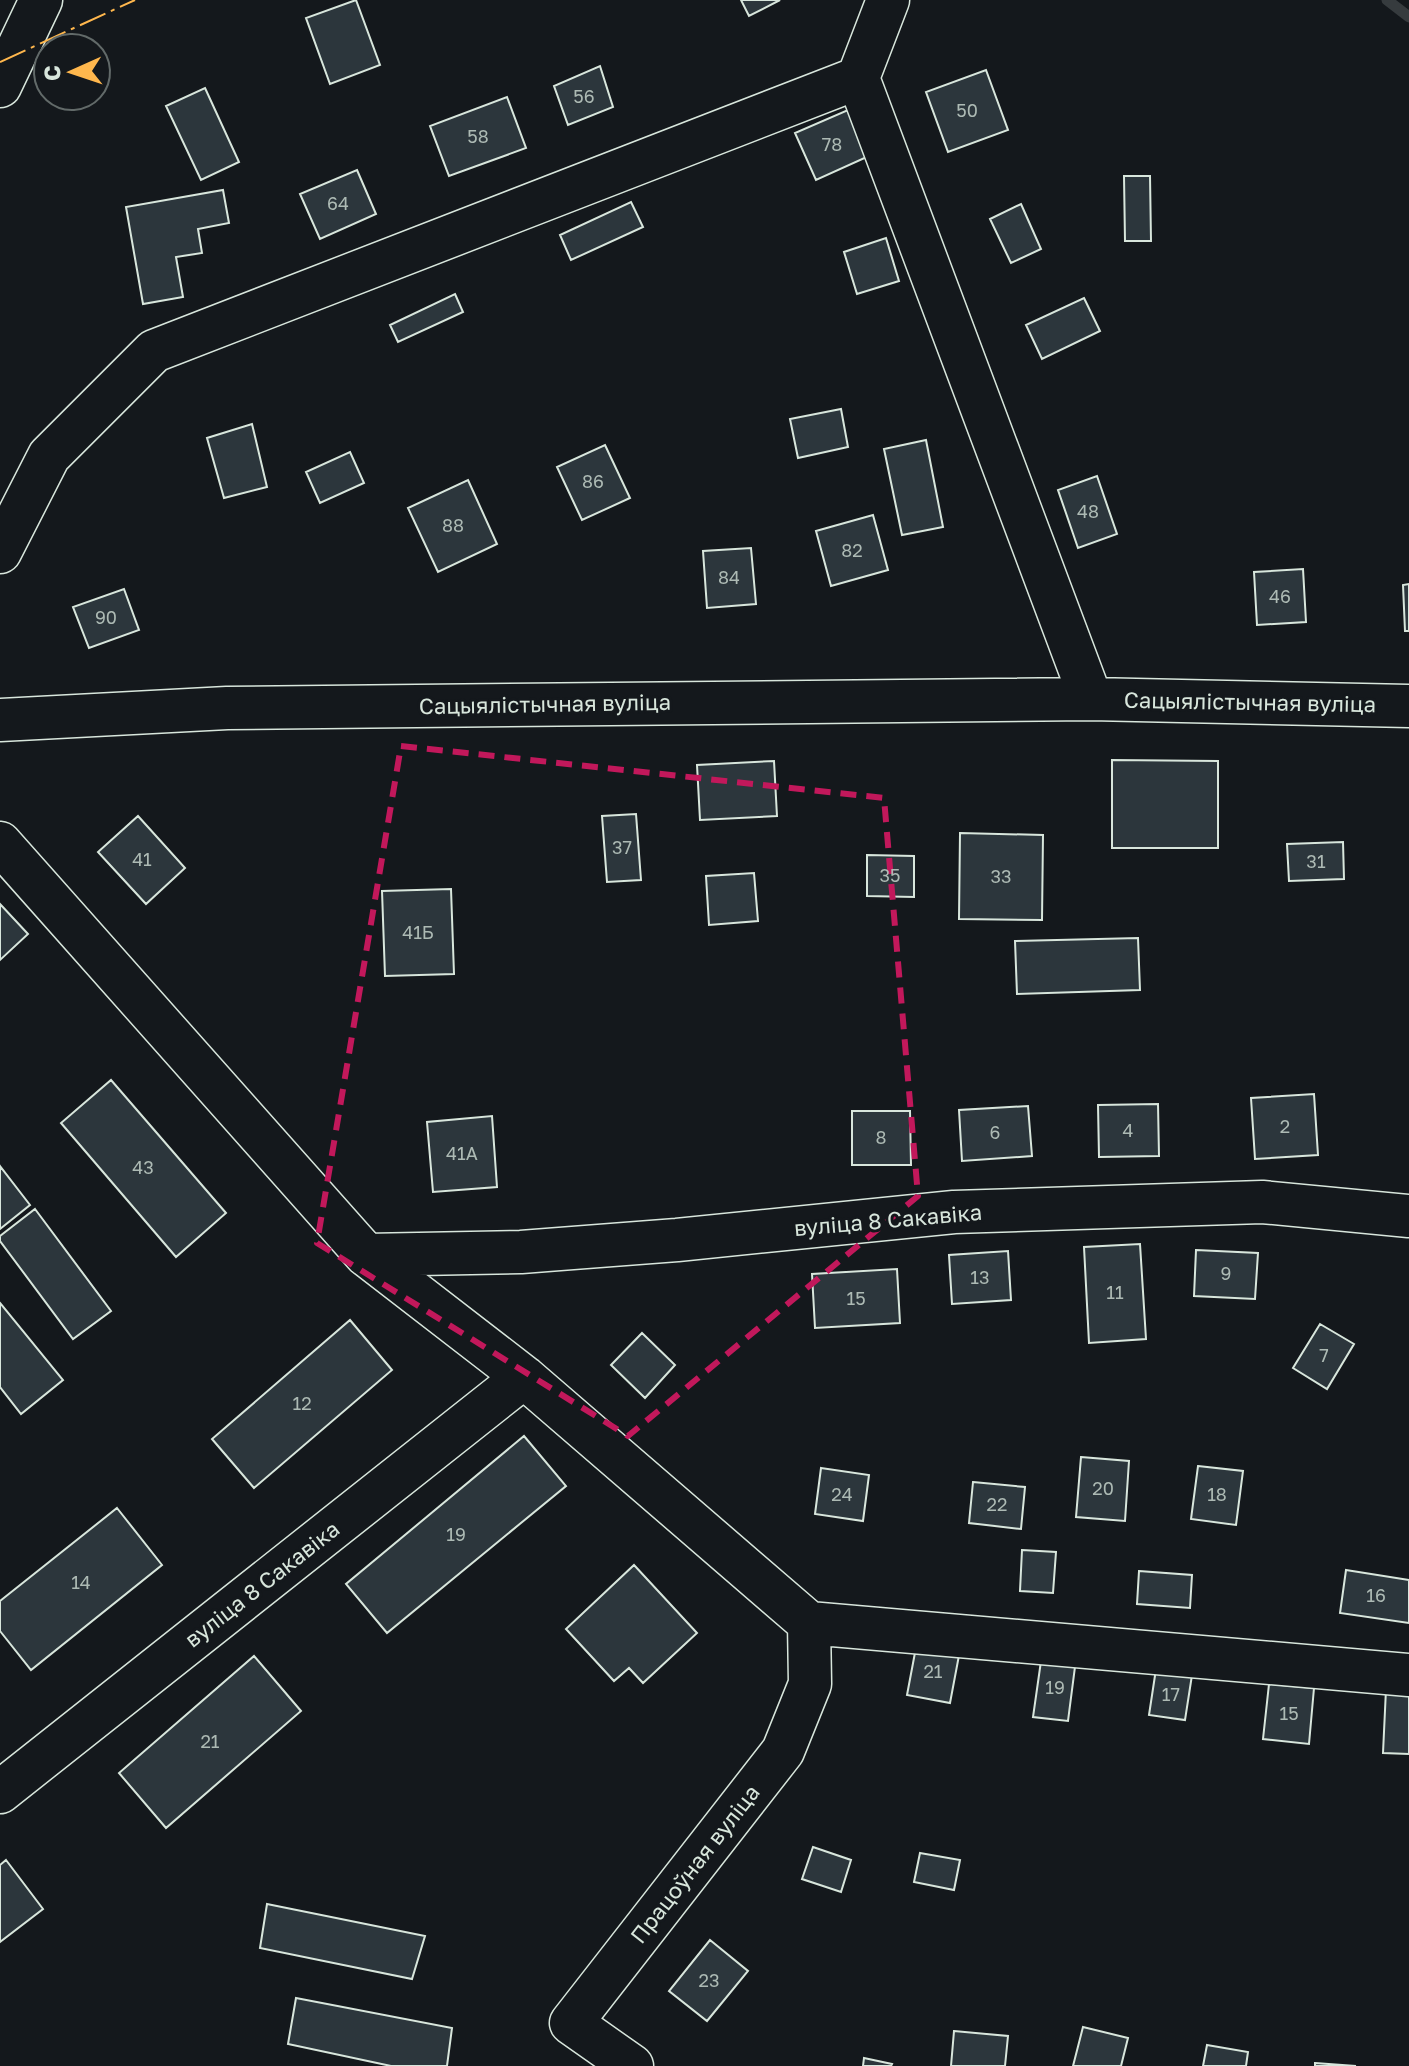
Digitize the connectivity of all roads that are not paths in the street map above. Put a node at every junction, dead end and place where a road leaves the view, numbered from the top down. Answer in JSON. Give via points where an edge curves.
{"nodes":[{"id":1,"x":41,"y":0,"type":"edge"},
{"id":2,"x":888,"y":0,"type":"edge"},
{"id":3,"x":858,"y":78,"type":"junction"},
{"id":4,"x":0,"y":86,"type":"edge"},
{"id":5,"x":0,"y":552,"type":"edge"},
{"id":6,"x":1091,"y":699,"type":"junction"},
{"id":7,"x":1409,"y":706,"type":"edge"},
{"id":8,"x":0,"y":720,"type":"edge"},
{"id":9,"x":0,"y":843,"type":"edge"},
{"id":10,"x":1409,"y":1216,"type":"edge"},
{"id":11,"x":366,"y":1255,"type":"junction"},
{"id":12,"x":524,"y":1377,"type":"junction"},
{"id":13,"x":809,"y":1623,"type":"junction"},
{"id":14,"x":1409,"y":1675,"type":"edge"},
{"id":15,"x":0,"y":1792,"type":"edge"},
{"id":16,"x":571,"y":2023,"type":"junction"},
{"id":17,"x":574,"y":2066,"type":"edge"},
{"id":18,"x":632,"y":2066,"type":"edge"}],
"edges":[{"from":1,"to":4,"type":"street"},
{"from":2,"to":3,"type":"street"},
{"from":3,"to":5,"type":"street","via":[[154,351],[49,456]]},
{"from":3,"to":6,"type":"street"},
{"from":6,"to":7,"type":"street","name":"Сацыялістычная вуліца"},
{"from":6,"to":8,"type":"street","name":"Сацыялістычная вуліца","via":[[227,708]]},
{"from":9,"to":11,"type":"street"},
{"from":10,"to":11,"type":"street","name":"вуліца 8 Сакавіка","via":[[1262,1202],[969,1211],[521,1252]]},
{"from":11,"to":12,"type":"street"},
{"from":12,"to":13,"type":"street"},
{"from":12,"to":15,"type":"street","name":"вуліца 8 Сакавіка"},
{"from":13,"to":14,"type":"street"},
{"from":13,"to":16,"type":"street","name":"Працоўная вуліца","via":[[810,1684],[783,1751]]},
{"from":16,"to":17,"type":"street"},
{"from":16,"to":18,"type":"street"}]}
